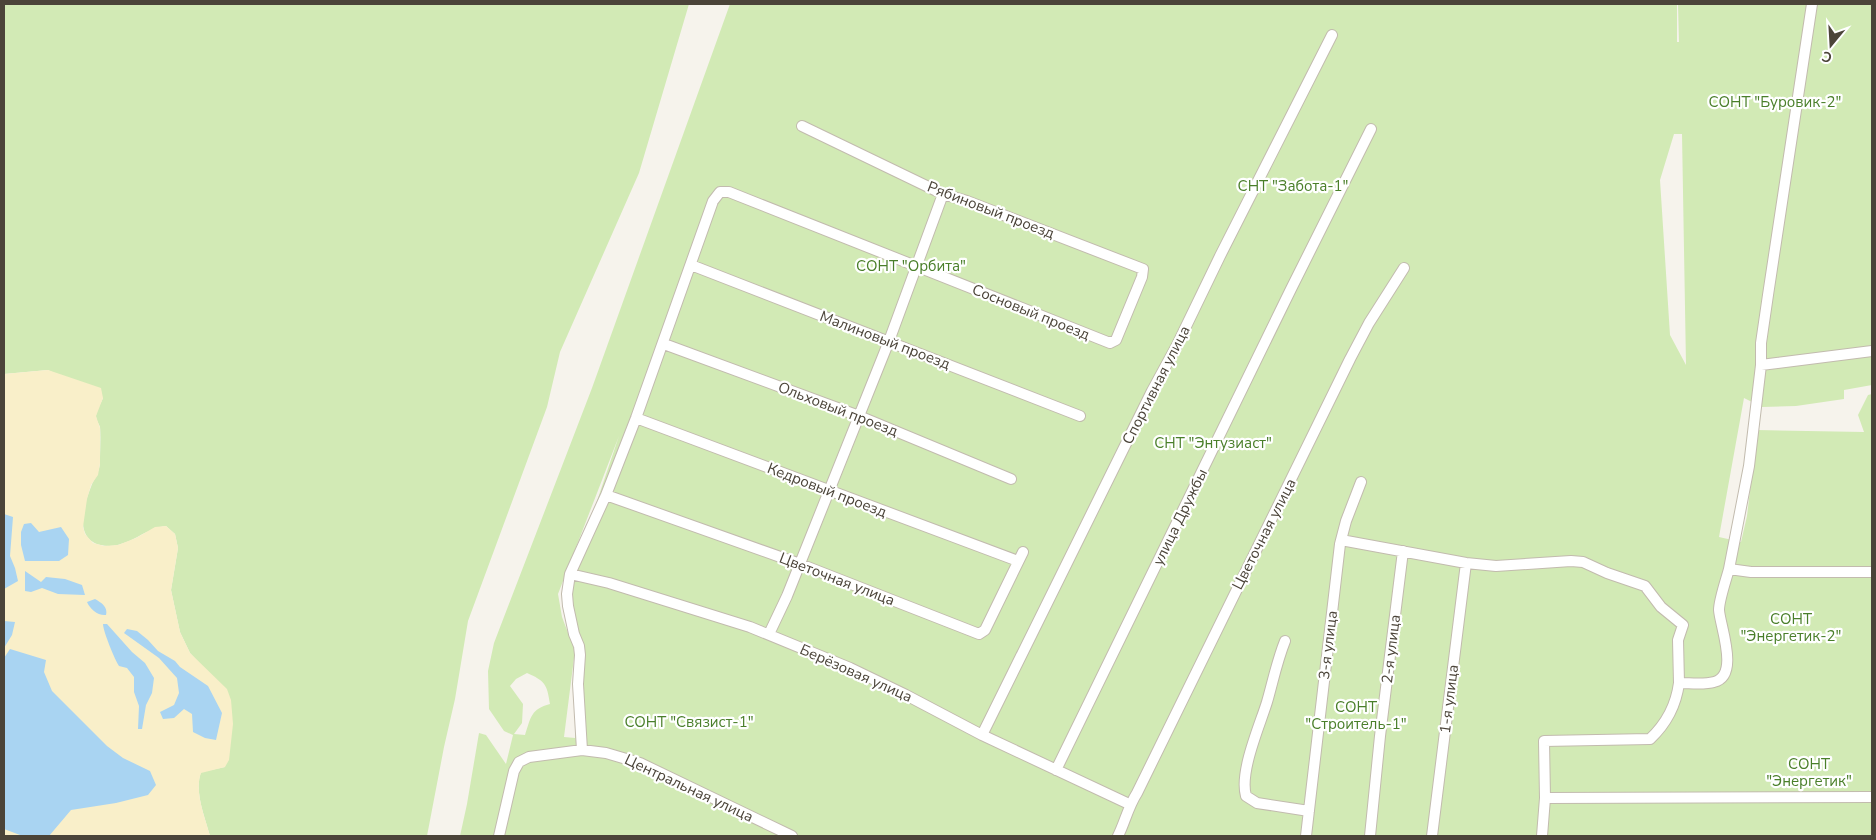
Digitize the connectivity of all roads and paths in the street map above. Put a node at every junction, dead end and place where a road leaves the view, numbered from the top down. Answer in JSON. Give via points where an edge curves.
{"nodes":[{"id":1,"x":1812,"y":4,"type":"edge"},
{"id":2,"x":1332,"y":35,"type":"dead end"},
{"id":3,"x":802,"y":126,"type":"dead end"},
{"id":4,"x":1371,"y":129,"type":"dead end"},
{"id":5,"x":943,"y":194,"type":"junction"},
{"id":6,"x":690,"y":265,"type":"junction"},
{"id":7,"x":917,"y":266,"type":"junction"},
{"id":8,"x":1404,"y":268,"type":"dead end"},
{"id":9,"x":1128,"y":310,"type":"joint"},
{"id":10,"x":889,"y":340,"type":"junction"},
{"id":11,"x":664,"y":344,"type":"junction"},
{"id":12,"x":1872,"y":351,"type":"edge"},
{"id":13,"x":1760,"y":365,"type":"junction"},
{"id":14,"x":859,"y":416,"type":"junction"},
{"id":15,"x":1080,"y":416,"type":"dead end"},
{"id":16,"x":636,"y":418,"type":"junction"},
{"id":17,"x":1011,"y":479,"type":"dead end"},
{"id":18,"x":1361,"y":482,"type":"dead end"},
{"id":19,"x":828,"y":491,"type":"junction"},
{"id":20,"x":606,"y":495,"type":"junction"},
{"id":21,"x":1341,"y":540,"type":"junction"},
{"id":22,"x":1404,"y":551,"type":"junction"},
{"id":23,"x":1021,"y":557,"type":"joint"},
{"id":24,"x":1466,"y":563,"type":"junction"},
{"id":25,"x":800,"y":564,"type":"junction"},
{"id":26,"x":1729,"y":568,"type":"junction"},
{"id":27,"x":1872,"y":572,"type":"edge"},
{"id":28,"x":570,"y":574,"type":"junction"},
{"id":29,"x":769,"y":634,"type":"junction"},
{"id":30,"x":1285,"y":641,"type":"dead end"},
{"id":31,"x":1679,"y":683,"type":"junction"},
{"id":32,"x":982,"y":735,"type":"junction"},
{"id":33,"x":582,"y":750,"type":"junction"},
{"id":34,"x":1056,"y":770,"type":"junction"},
{"id":35,"x":1872,"y":797,"type":"edge"},
{"id":36,"x":1545,"y":798,"type":"junction"},
{"id":37,"x":1130,"y":804,"type":"junction"},
{"id":38,"x":1309,"y":811,"type":"junction"},
{"id":39,"x":499,"y":836,"type":"edge"},
{"id":40,"x":792,"y":836,"type":"edge"},
{"id":41,"x":1118,"y":836,"type":"edge"},
{"id":42,"x":1306,"y":836,"type":"edge"},
{"id":43,"x":1370,"y":836,"type":"edge"},
{"id":44,"x":1432,"y":836,"type":"edge"},
{"id":45,"x":1542,"y":836,"type":"edge"}],
"edges":[{"from":1,"to":13,"type":"street"},
{"from":2,"to":32,"type":"street","name":"Спортивная улица"},
{"from":3,"to":5,"type":"street","name":"Рябиновый проезд"},
{"from":4,"to":34,"type":"street","name":"улица Дружбы"},
{"from":5,"to":7,"type":"street"},
{"from":5,"to":9,"type":"street","name":"Рябиновый проезд","via":[[1143,269]]},
{"from":6,"to":7,"type":"street","name":"Сосновый проезд","via":[[713,201],[720,192],[729,192]]},
{"from":6,"to":10,"type":"street","name":"Малиновый проезд"},
{"from":6,"to":11,"type":"street"},
{"from":7,"to":9,"type":"street","name":"Сосновый проезд","via":[[1110,344],[1116,340]]},
{"from":7,"to":10,"type":"street"},
{"from":8,"to":37,"type":"street","name":"Цветочная улица","via":[[1350,359]]},
{"from":10,"to":14,"type":"street"},
{"from":10,"to":15,"type":"street","name":"Малиновый проезд"},
{"from":11,"to":14,"type":"street","name":"Ольховый проезд"},
{"from":11,"to":16,"type":"street"},
{"from":12,"to":13,"type":"street"},
{"from":13,"to":26,"type":"street","via":[[1749,466]]},
{"from":14,"to":17,"type":"street","name":"Ольховый проезд"},
{"from":14,"to":19,"type":"street"},
{"from":16,"to":19,"type":"street","name":"Кедровый проезд"},
{"from":16,"to":20,"type":"street"},
{"from":18,"to":21,"type":"street","name":"3-я улица"},
{"from":19,"to":23,"type":"street","name":"Кедровый проезд"},
{"from":19,"to":25,"type":"street"},
{"from":20,"to":25,"type":"street","name":"Цветочная улица"},
{"from":20,"to":28,"type":"street"},
{"from":21,"to":22,"type":"street"},
{"from":21,"to":38,"type":"street","name":"3-я улица"},
{"from":22,"to":24,"type":"street"},
{"from":22,"to":43,"type":"street","name":"2-я улица"},
{"from":23,"to":25,"type":"street","name":"Цветочная улица","via":[[985,630],[979,634]]},
{"from":24,"to":31,"type":"street","via":[[1508,566],[1583,562],[1645,586],[1661,607],[1683,625],[1678,640]]},
{"from":24,"to":44,"type":"street","name":"1-я улица"},
{"from":25,"to":29,"type":"street"},
{"from":26,"to":27,"type":"street","via":[[1751,572]]},
{"from":26,"to":31,"type":"street","via":[[1719,604],[1726,645],[1724,674],[1713,683]]},
{"from":28,"to":29,"type":"street","name":"Берёзовая улица","via":[[696,609]]},
{"from":28,"to":33,"type":"street","via":[[568,606],[580,655],[578,684]]},
{"from":29,"to":32,"type":"street","name":"Берёзовая улица","via":[[882,683]]},
{"from":30,"to":38,"type":"street","via":[[1254,738],[1245,792],[1257,803]]},
{"from":31,"to":36,"type":"street","via":[[1667,720],[1650,739],[1544,741]]},
{"from":32,"to":34,"type":"street","name":"Берёзовая улица"},
{"from":33,"to":39,"type":"street","name":"Центральная улица","via":[[530,757],[519,762]]},
{"from":33,"to":40,"type":"street","name":"Центральная улица","via":[[640,763]]},
{"from":34,"to":37,"type":"street","name":"Берёзовая улица"},
{"from":35,"to":36,"type":"street"},
{"from":36,"to":45,"type":"street"},
{"from":37,"to":41,"type":"street","name":"Цветочная улица"},
{"from":38,"to":42,"type":"street","name":"3-я улица"}]}
